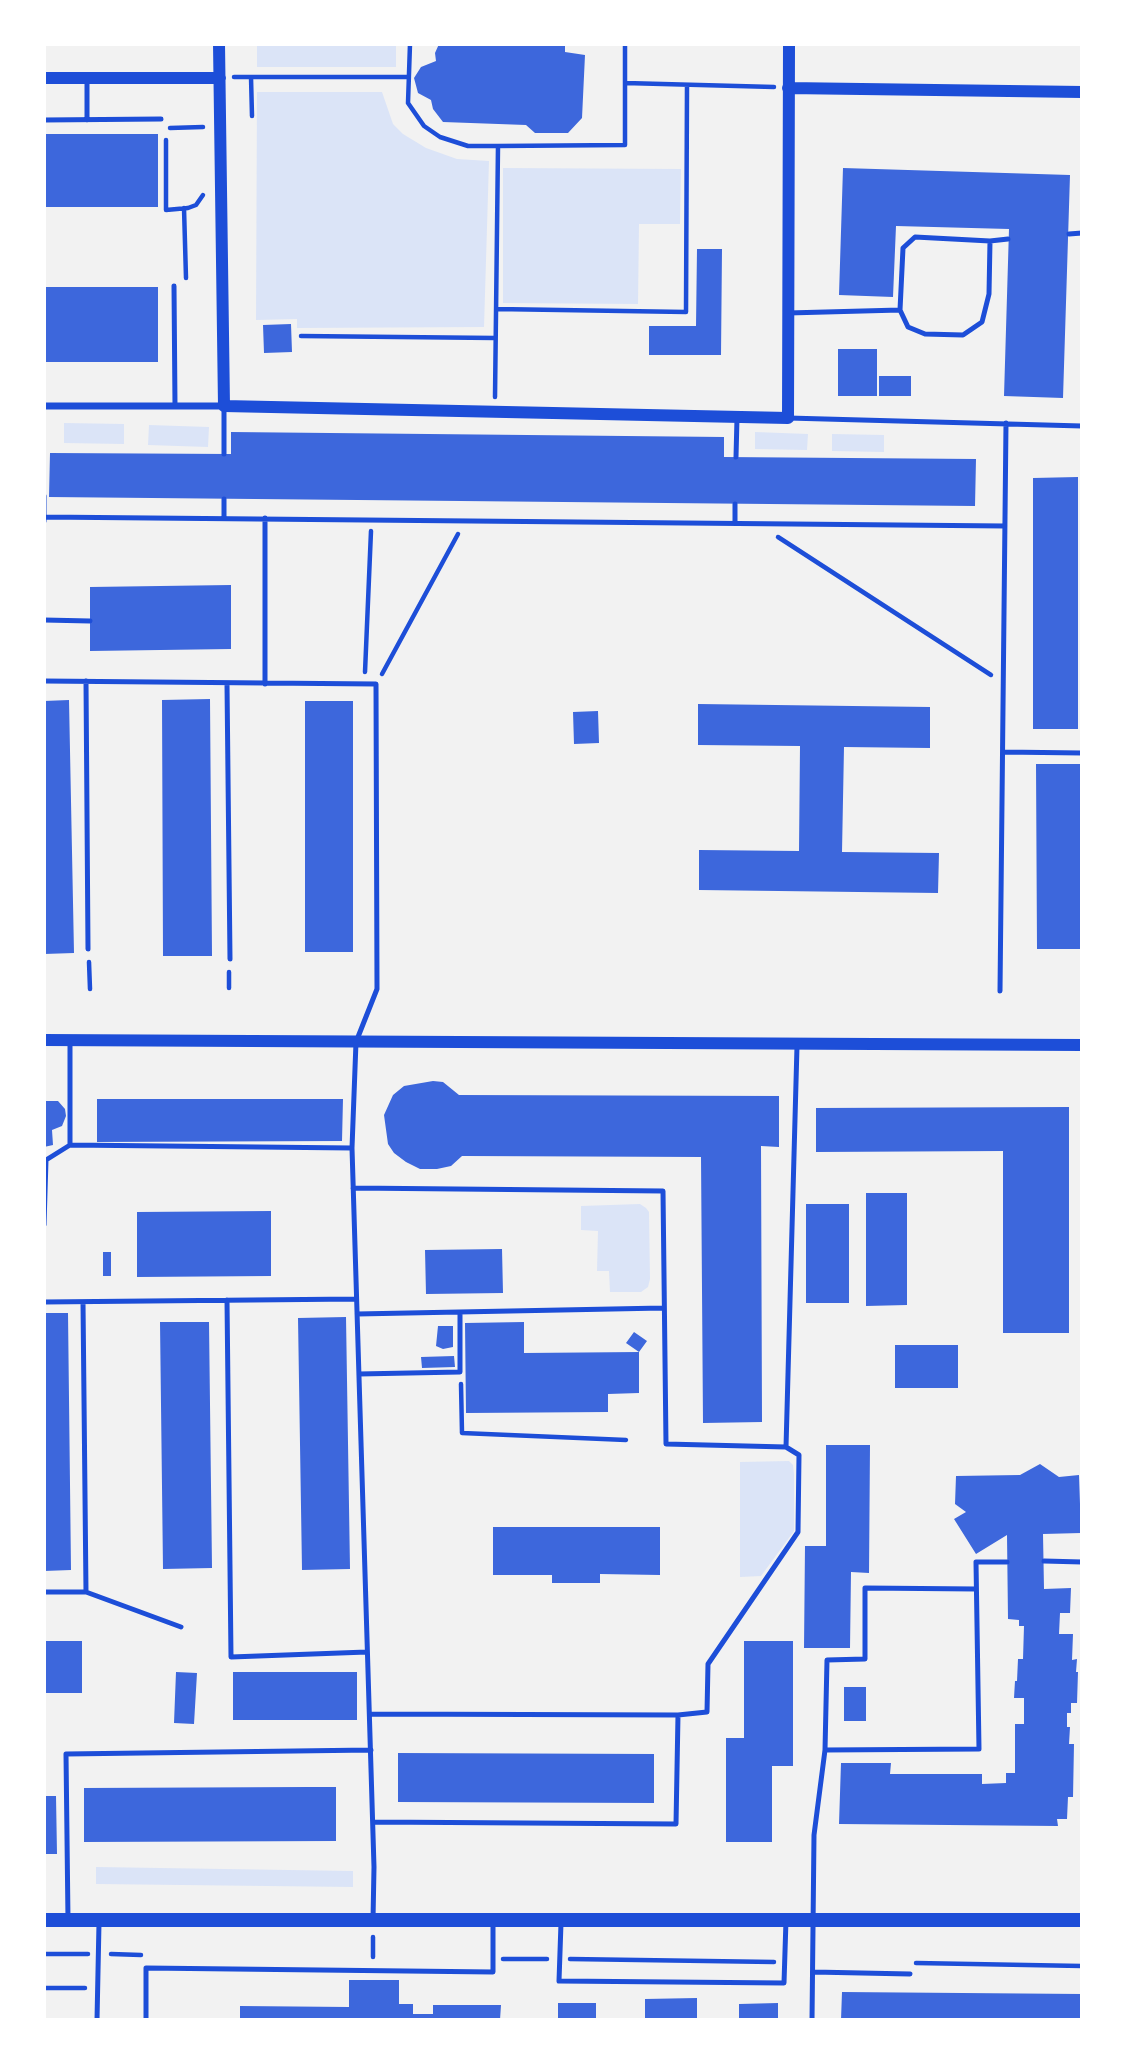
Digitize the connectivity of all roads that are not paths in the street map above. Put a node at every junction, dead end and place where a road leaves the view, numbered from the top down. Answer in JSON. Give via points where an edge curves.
{"nodes":[{"id":1,"x":219,"y":44,"type":"edge"},
{"id":2,"x":789,"y":44,"type":"edge"},
{"id":3,"x":44,"y":78,"type":"edge"},
{"id":4,"x":86,"y":78,"type":"junction"},
{"id":5,"x":220,"y":78,"type":"junction"},
{"id":6,"x":788,"y":88,"type":"junction"},
{"id":7,"x":1082,"y":92,"type":"edge"},
{"id":8,"x":44,"y":120,"type":"edge"},
{"id":9,"x":87,"y":120,"type":"junction"},
{"id":10,"x":161,"y":120,"type":"dead end"},
{"id":11,"x":1082,"y":233,"type":"edge"},
{"id":12,"x":1069,"y":234,"type":"dead end"},
{"id":13,"x":1009,"y":239,"type":"dead end"},
{"id":14,"x":990,"y":241,"type":"junction"},
{"id":15,"x":174,"y":286,"type":"road end"},
{"id":16,"x":900,"y":310,"type":"junction"},
{"id":17,"x":788,"y":313,"type":"junction"},
{"id":18,"x":44,"y":406,"type":"edge"},
{"id":19,"x":175,"y":406,"type":"junction"},
{"id":20,"x":224,"y":406,"type":"junction"},
{"id":21,"x":737,"y":418,"type":"junction"},
{"id":22,"x":788,"y":418,"type":"junction"},
{"id":23,"x":1006,"y":423,"type":"junction"},
{"id":24,"x":1082,"y":426,"type":"edge"},
{"id":25,"x":224,"y":454,"type":"dead end"},
{"id":26,"x":736,"y":457,"type":"dead end"},
{"id":27,"x":44,"y":496,"type":"edge"},
{"id":28,"x":224,"y":499,"type":"dead end"},
{"id":29,"x":736,"y":504,"type":"dead end"},
{"id":30,"x":224,"y":518,"type":"junction"},
{"id":31,"x":44,"y":519,"type":"edge"},
{"id":32,"x":265,"y":519,"type":"junction"},
{"id":33,"x":735,"y":523,"type":"junction"},
{"id":34,"x":1005,"y":526,"type":"junction"},
{"id":35,"x":44,"y":620,"type":"edge"},
{"id":36,"x":90,"y":621,"type":"dead end"},
{"id":37,"x":44,"y":681,"type":"edge"},
{"id":38,"x":86,"y":681,"type":"junction"},
{"id":39,"x":227,"y":684,"type":"junction"},
{"id":40,"x":265,"y":684,"type":"junction"},
{"id":41,"x":1003,"y":752,"type":"junction"},
{"id":42,"x":1082,"y":753,"type":"edge"},
{"id":43,"x":88,"y":949,"type":"road end"},
{"id":44,"x":230,"y":958,"type":"dead end"},
{"id":45,"x":1000,"y":990,"type":"dead end"},
{"id":46,"x":44,"y":1040,"type":"edge"},
{"id":47,"x":70,"y":1040,"type":"junction"},
{"id":48,"x":356,"y":1042,"type":"junction"},
{"id":49,"x":797,"y":1043,"type":"junction"},
{"id":50,"x":1082,"y":1045,"type":"edge"},
{"id":51,"x":70,"y":1145,"type":"junction"},
{"id":52,"x":352,"y":1148,"type":"junction"},
{"id":53,"x":353,"y":1188,"type":"junction"},
{"id":54,"x":44,"y":1225,"type":"edge"},
{"id":55,"x":356,"y":1299,"type":"junction"},
{"id":56,"x":227,"y":1300,"type":"junction"},
{"id":57,"x":44,"y":1302,"type":"edge"},
{"id":58,"x":83,"y":1302,"type":"junction"},
{"id":59,"x":663,"y":1308,"type":"junction"},
{"id":60,"x":460,"y":1312,"type":"junction"},
{"id":61,"x":357,"y":1314,"type":"junction"},
{"id":62,"x":359,"y":1374,"type":"junction"},
{"id":63,"x":786,"y":1447,"type":"junction"},
{"id":64,"x":1044,"y":1561,"type":"dead end"},
{"id":65,"x":1007,"y":1562,"type":"dead end"},
{"id":66,"x":1082,"y":1562,"type":"edge"},
{"id":67,"x":976,"y":1589,"type":"junction"},
{"id":68,"x":44,"y":1592,"type":"edge"},
{"id":69,"x":86,"y":1592,"type":"junction"},
{"id":70,"x":181,"y":1627,"type":"dead end"},
{"id":71,"x":367,"y":1652,"type":"junction"},
{"id":72,"x":370,"y":1714,"type":"junction"},
{"id":73,"x":678,"y":1715,"type":"junction"},
{"id":74,"x":371,"y":1750,"type":"junction"},
{"id":75,"x":825,"y":1750,"type":"junction"},
{"id":76,"x":373,"y":1822,"type":"junction"},
{"id":77,"x":44,"y":1920,"type":"edge"},
{"id":78,"x":68,"y":1920,"type":"junction"},
{"id":79,"x":100,"y":1920,"type":"junction"},
{"id":80,"x":373,"y":1920,"type":"junction"},
{"id":81,"x":493,"y":1920,"type":"junction"},
{"id":82,"x":561,"y":1920,"type":"junction"},
{"id":83,"x":786,"y":1920,"type":"junction"},
{"id":84,"x":813,"y":1920,"type":"junction"},
{"id":85,"x":1082,"y":1920,"type":"edge"},
{"id":86,"x":813,"y":1972,"type":"junction"},
{"id":87,"x":910,"y":1975,"type":"dead end"},
{"id":88,"x":97,"y":2020,"type":"edge"},
{"id":89,"x":146,"y":2020,"type":"edge"},
{"id":90,"x":812,"y":2020,"type":"edge"}],
"edges":[{"from":1,"to":5,"type":"street"},
{"from":2,"to":6,"type":"street"},
{"from":3,"to":4,"type":"street"},
{"from":4,"to":5,"type":"street"},
{"from":4,"to":9,"type":"lane"},
{"from":5,"to":20,"type":"street"},
{"from":6,"to":7,"type":"street"},
{"from":6,"to":17,"type":"street"},
{"from":8,"to":9,"type":"lane"},
{"from":9,"to":10,"type":"lane"},
{"from":11,"to":12,"type":"lane"},
{"from":13,"to":14,"type":"lane"},
{"from":14,"to":16,"type":"lane","via":[[915,237],[904,248]]},
{"from":14,"to":16,"type":"lane","via":[[989,293],[982,321],[963,335],[925,334],[908,327]]},
{"from":15,"to":19,"type":"lane"},
{"from":16,"to":17,"type":"lane"},
{"from":17,"to":22,"type":"street"},
{"from":18,"to":19,"type":"street"},
{"from":19,"to":20,"type":"street"},
{"from":20,"to":21,"type":"street"},
{"from":20,"to":25,"type":"lane"},
{"from":21,"to":22,"type":"street"},
{"from":21,"to":26,"type":"lane"},
{"from":22,"to":23,"type":"lane"},
{"from":23,"to":24,"type":"lane"},
{"from":23,"to":34,"type":"lane"},
{"from":27,"to":31,"type":"lane"},
{"from":28,"to":30,"type":"lane"},
{"from":29,"to":33,"type":"lane"},
{"from":30,"to":31,"type":"lane"},
{"from":30,"to":32,"type":"lane"},
{"from":32,"to":33,"type":"lane"},
{"from":32,"to":40,"type":"lane"},
{"from":33,"to":34,"type":"lane"},
{"from":34,"to":41,"type":"lane"},
{"from":35,"to":36,"type":"lane"},
{"from":37,"to":38,"type":"lane"},
{"from":38,"to":39,"type":"lane"},
{"from":38,"to":43,"type":"lane"},
{"from":39,"to":40,"type":"lane"},
{"from":39,"to":44,"type":"lane"},
{"from":40,"to":48,"type":"lane","via":[[376,684],[377,989]]},
{"from":41,"to":42,"type":"lane"},
{"from":41,"to":45,"type":"lane"},
{"from":46,"to":47,"type":"street"},
{"from":47,"to":48,"type":"street"},
{"from":47,"to":51,"type":"lane"},
{"from":48,"to":49,"type":"street"},
{"from":48,"to":52,"type":"lane"},
{"from":49,"to":50,"type":"street"},
{"from":49,"to":63,"type":"lane"},
{"from":51,"to":52,"type":"lane"},
{"from":51,"to":54,"type":"lane","via":[[46,1160]]},
{"from":52,"to":53,"type":"lane"},
{"from":53,"to":55,"type":"lane"},
{"from":53,"to":59,"type":"lane","via":[[663,1191]]},
{"from":55,"to":56,"type":"lane"},
{"from":55,"to":61,"type":"lane"},
{"from":56,"to":58,"type":"lane"},
{"from":56,"to":71,"type":"lane","via":[[231,1657]]},
{"from":57,"to":58,"type":"lane"},
{"from":58,"to":69,"type":"lane"},
{"from":59,"to":60,"type":"lane"},
{"from":59,"to":63,"type":"lane","via":[[666,1444]]},
{"from":60,"to":61,"type":"lane"},
{"from":60,"to":62,"type":"lane","via":[[460,1372]]},
{"from":61,"to":62,"type":"lane"},
{"from":62,"to":71,"type":"lane"},
{"from":63,"to":73,"type":"lane","via":[[799,1455],[798,1532],[708,1664],[707,1712]]},
{"from":64,"to":66,"type":"lane"},
{"from":65,"to":67,"type":"lane","via":[[976,1562]]},
{"from":67,"to":75,"type":"lane","via":[[865,1588],[865,1659],[827,1660]]},
{"from":67,"to":75,"type":"lane","via":[[979,1749]]},
{"from":68,"to":69,"type":"lane"},
{"from":69,"to":70,"type":"lane"},
{"from":71,"to":72,"type":"lane"},
{"from":72,"to":73,"type":"lane"},
{"from":72,"to":74,"type":"lane"},
{"from":73,"to":76,"type":"lane","via":[[676,1824]]},
{"from":74,"to":76,"type":"lane"},
{"from":74,"to":78,"type":"lane","via":[[66,1754]]},
{"from":75,"to":84,"type":"lane","via":[[814,1835]]},
{"from":76,"to":80,"type":"lane"},
{"from":77,"to":78,"type":"main road"},
{"from":78,"to":79,"type":"main road"},
{"from":79,"to":80,"type":"main road"},
{"from":79,"to":88,"type":"lane"},
{"from":80,"to":81,"type":"main road"},
{"from":81,"to":82,"type":"main road"},
{"from":81,"to":89,"type":"lane","via":[[493,1972],[146,1968]]},
{"from":82,"to":83,"type":"main road"},
{"from":82,"to":83,"type":"lane","via":[[559,1982],[784,1983]]},
{"from":83,"to":84,"type":"main road"},
{"from":84,"to":85,"type":"main road"},
{"from":84,"to":86,"type":"lane"},
{"from":86,"to":87,"type":"lane"},
{"from":86,"to":90,"type":"lane"}]}
